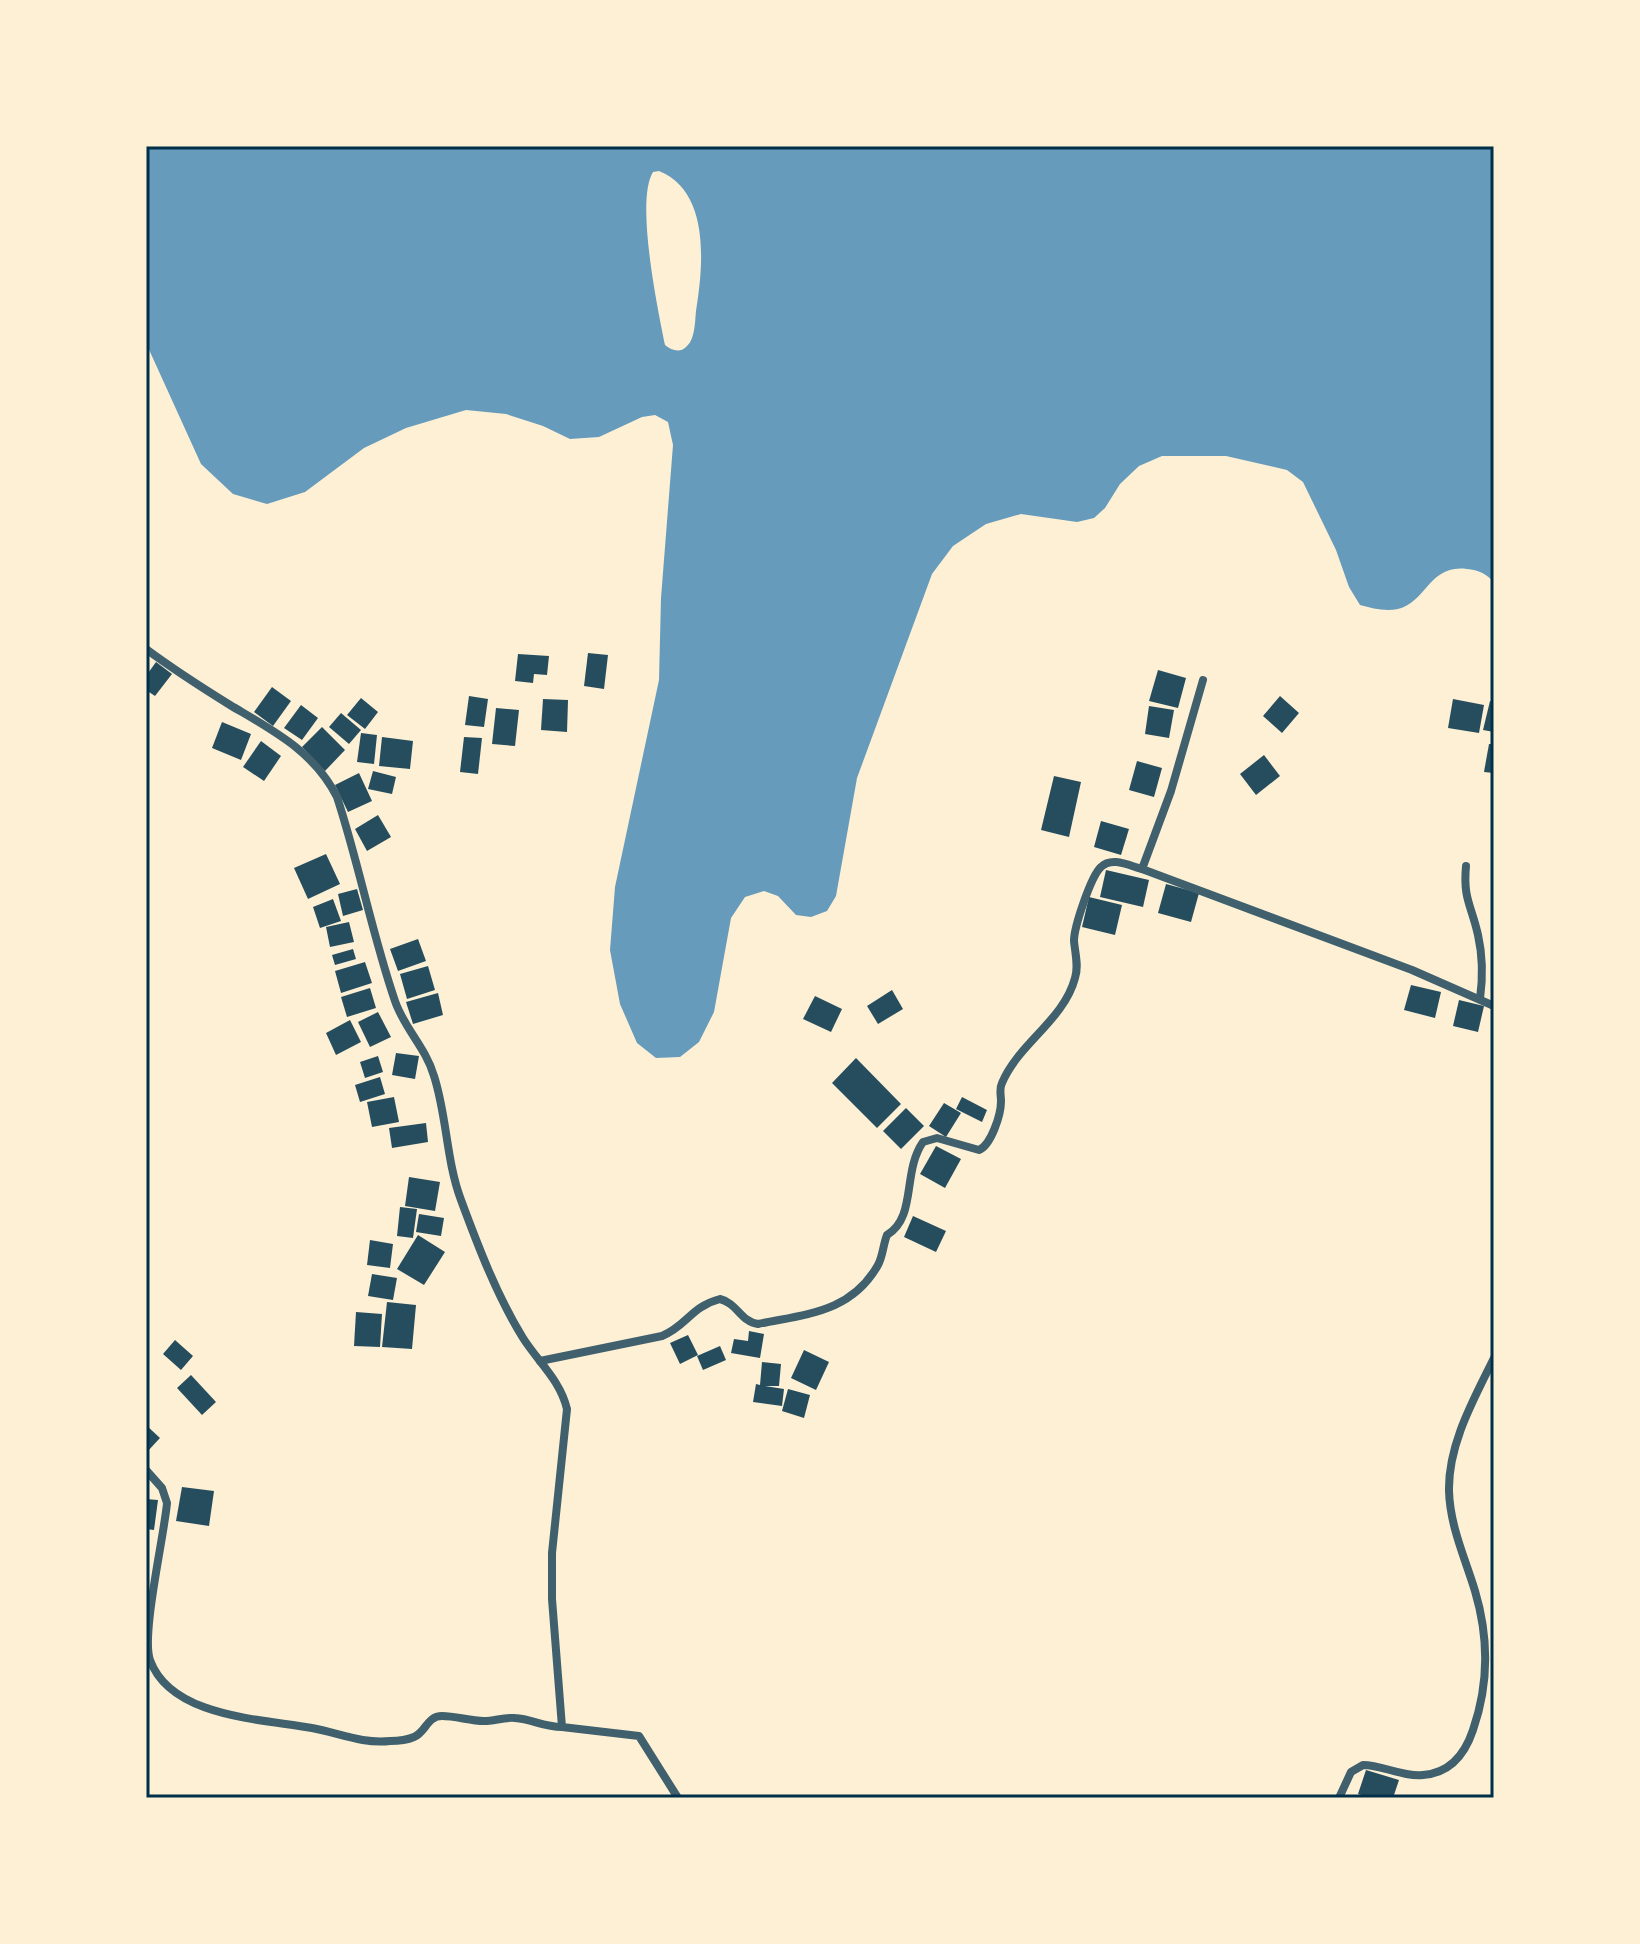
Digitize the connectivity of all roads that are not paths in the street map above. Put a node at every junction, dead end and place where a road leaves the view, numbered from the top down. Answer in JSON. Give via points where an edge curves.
{"nodes":[{"id":1,"x":146,"y":649,"type":"edge"},
{"id":2,"x":1203,"y":680,"type":"dead end"},
{"id":3,"x":1466,"y":866,"type":"dead end"},
{"id":4,"x":1142,"y":869,"type":"junction"},
{"id":5,"x":1480,"y":999,"type":"junction"},
{"id":6,"x":1494,"y":1006,"type":"edge"},
{"id":7,"x":1494,"y":1358,"type":"edge"},
{"id":8,"x":540,"y":1361,"type":"junction"},
{"id":9,"x":146,"y":1470,"type":"edge"},
{"id":10,"x":562,"y":1727,"type":"junction"},
{"id":11,"x":678,"y":1798,"type":"edge"},
{"id":12,"x":1339,"y":1798,"type":"edge"}],
"edges":[{"from":1,"to":8,"type":"street","via":[[289,741],[330,782],[356,855],[396,1005],[435,1079],[460,1197],[511,1316]]},
{"from":2,"to":4,"type":"street"},
{"from":3,"to":5,"type":"street","via":[[1465,893],[1483,971]]},
{"from":4,"to":5,"type":"street"},
{"from":4,"to":8,"type":"street","via":[[1114,862],[1099,869],[1074,936],[1076,977],[1062,1006],[1002,1082],[1000,1110],[987,1145],[979,1150],[937,1138],[923,1142],[911,1167],[902,1221],[885,1238],[870,1276],[842,1302],[816,1313],[753,1324],[720,1299],[696,1308],[676,1330],[662,1336]]},
{"from":5,"to":6,"type":"street"},
{"from":7,"to":12,"type":"street","via":[[1450,1469],[1451,1510],[1484,1628],[1484,1699],[1467,1748],[1440,1772],[1420,1776],[1363,1765],[1351,1772]]},
{"from":8,"to":10,"type":"street","via":[[558,1382],[567,1409],[552,1553]]},
{"from":9,"to":10,"type":"street","via":[[167,1503],[149,1658],[163,1680],[186,1698],[259,1722],[309,1727],[364,1742],[414,1737],[442,1716],[517,1718]]},
{"from":10,"to":11,"type":"street","via":[[639,1736]]}]}
